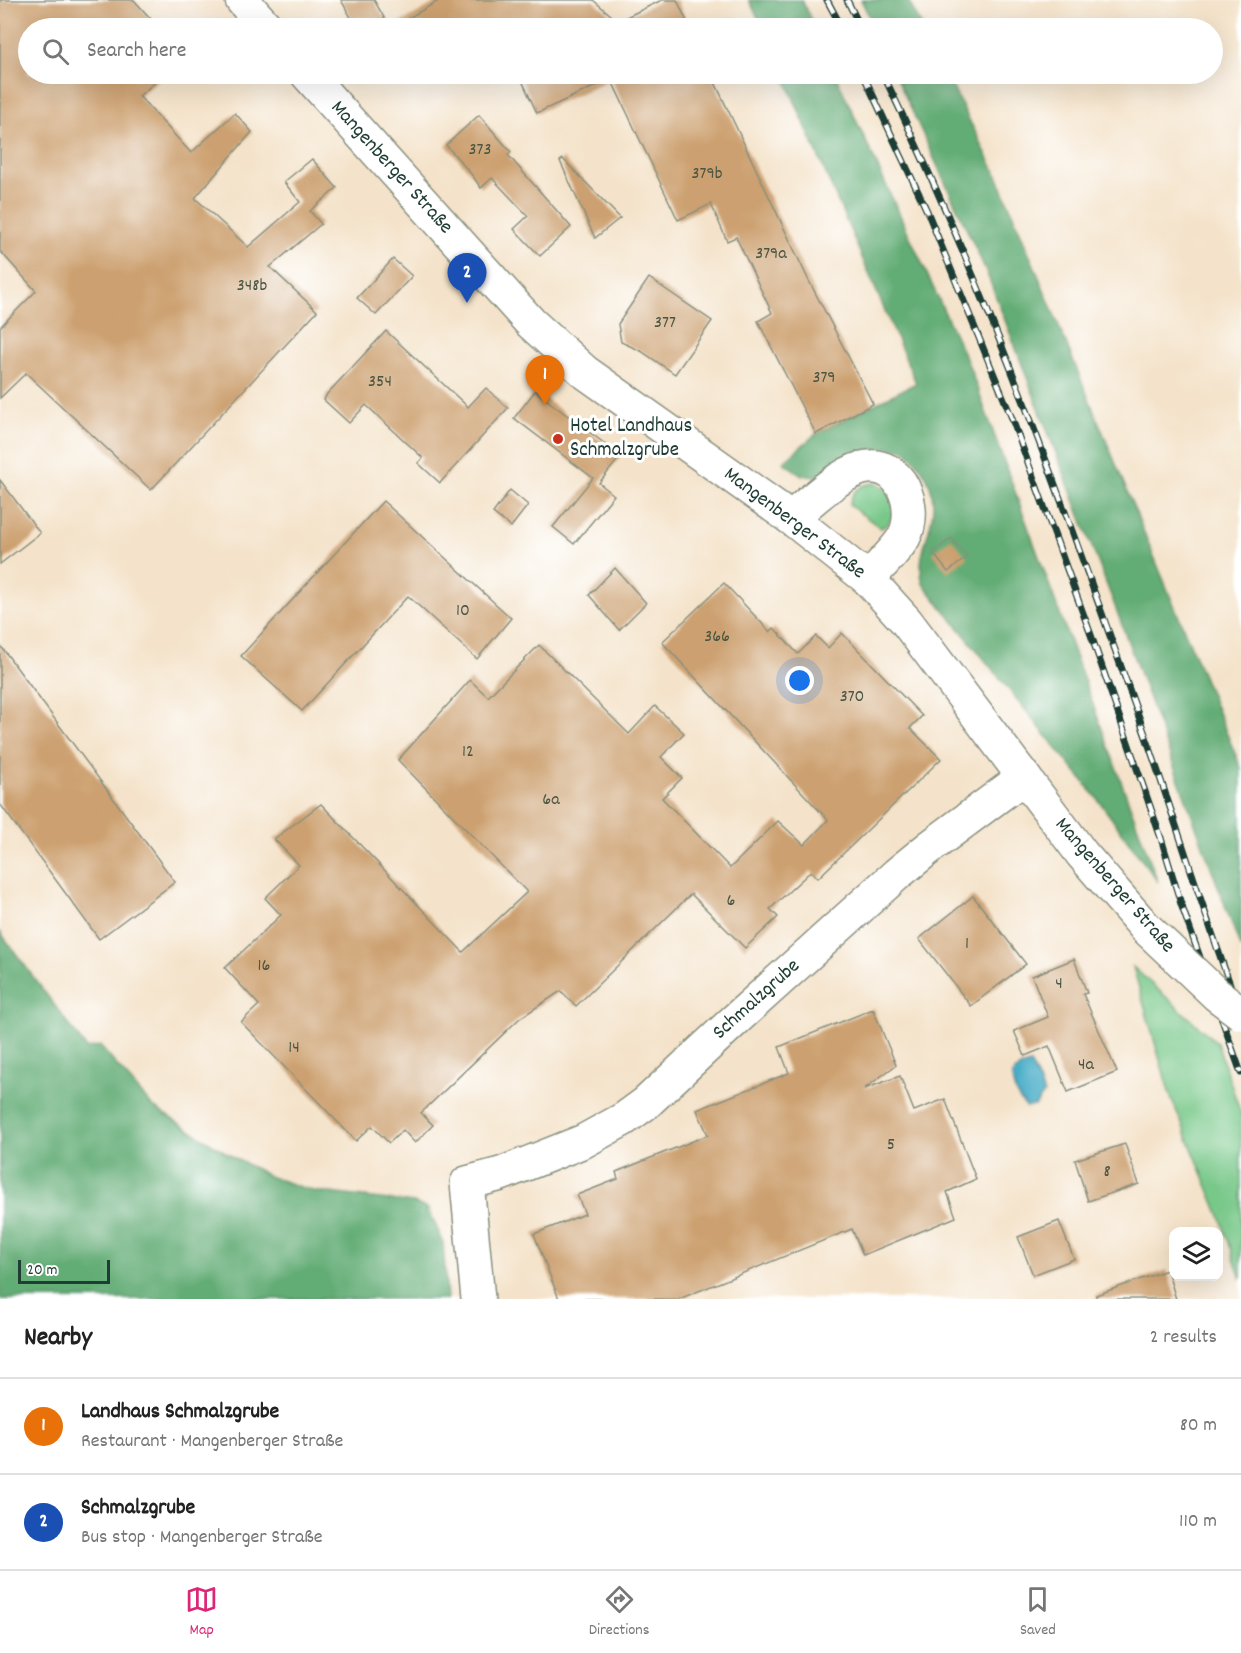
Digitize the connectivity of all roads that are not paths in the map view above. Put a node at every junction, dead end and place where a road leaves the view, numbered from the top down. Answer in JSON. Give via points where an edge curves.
{"nodes":[{"id":1,"x":242,"y":0,"type":"edge"},
{"id":2,"x":258,"y":18,"type":"edge"},
{"id":3,"x":316,"y":84,"type":"edge"},
{"id":4,"x":791,"y":518,"type":"junction"},
{"id":5,"x":868,"y":579,"type":"junction"},
{"id":6,"x":1024,"y":777,"type":"junction"},
{"id":7,"x":1241,"y":1013,"type":"edge"},
{"id":8,"x":478,"y":1299,"type":"edge"}],
"edges":[{"from":1,"to":2,"type":"main road"},
{"from":3,"to":4,"type":"main road","name":"Mangenberger Straße","via":[[531,323],[585,372]]},
{"from":4,"to":5,"type":"main road","name":"Mangenberger Straße"},
{"from":4,"to":5,"type":"main road","via":[[846,475],[861,468],[894,474],[909,500],[910,517],[904,537]]},
{"from":5,"to":6,"type":"main road","name":"Mangenberger Straße","via":[[906,621]]},
{"from":6,"to":7,"type":"main road","name":"Mangenberger Straße","bridge":true,"via":[[1082,854],[1145,927],[1216,996]]},
{"from":6,"to":8,"type":"main road","name":"Schmalzgrube","via":[[897,874],[631,1114],[584,1141],[501,1174],[467,1183]]}]}
